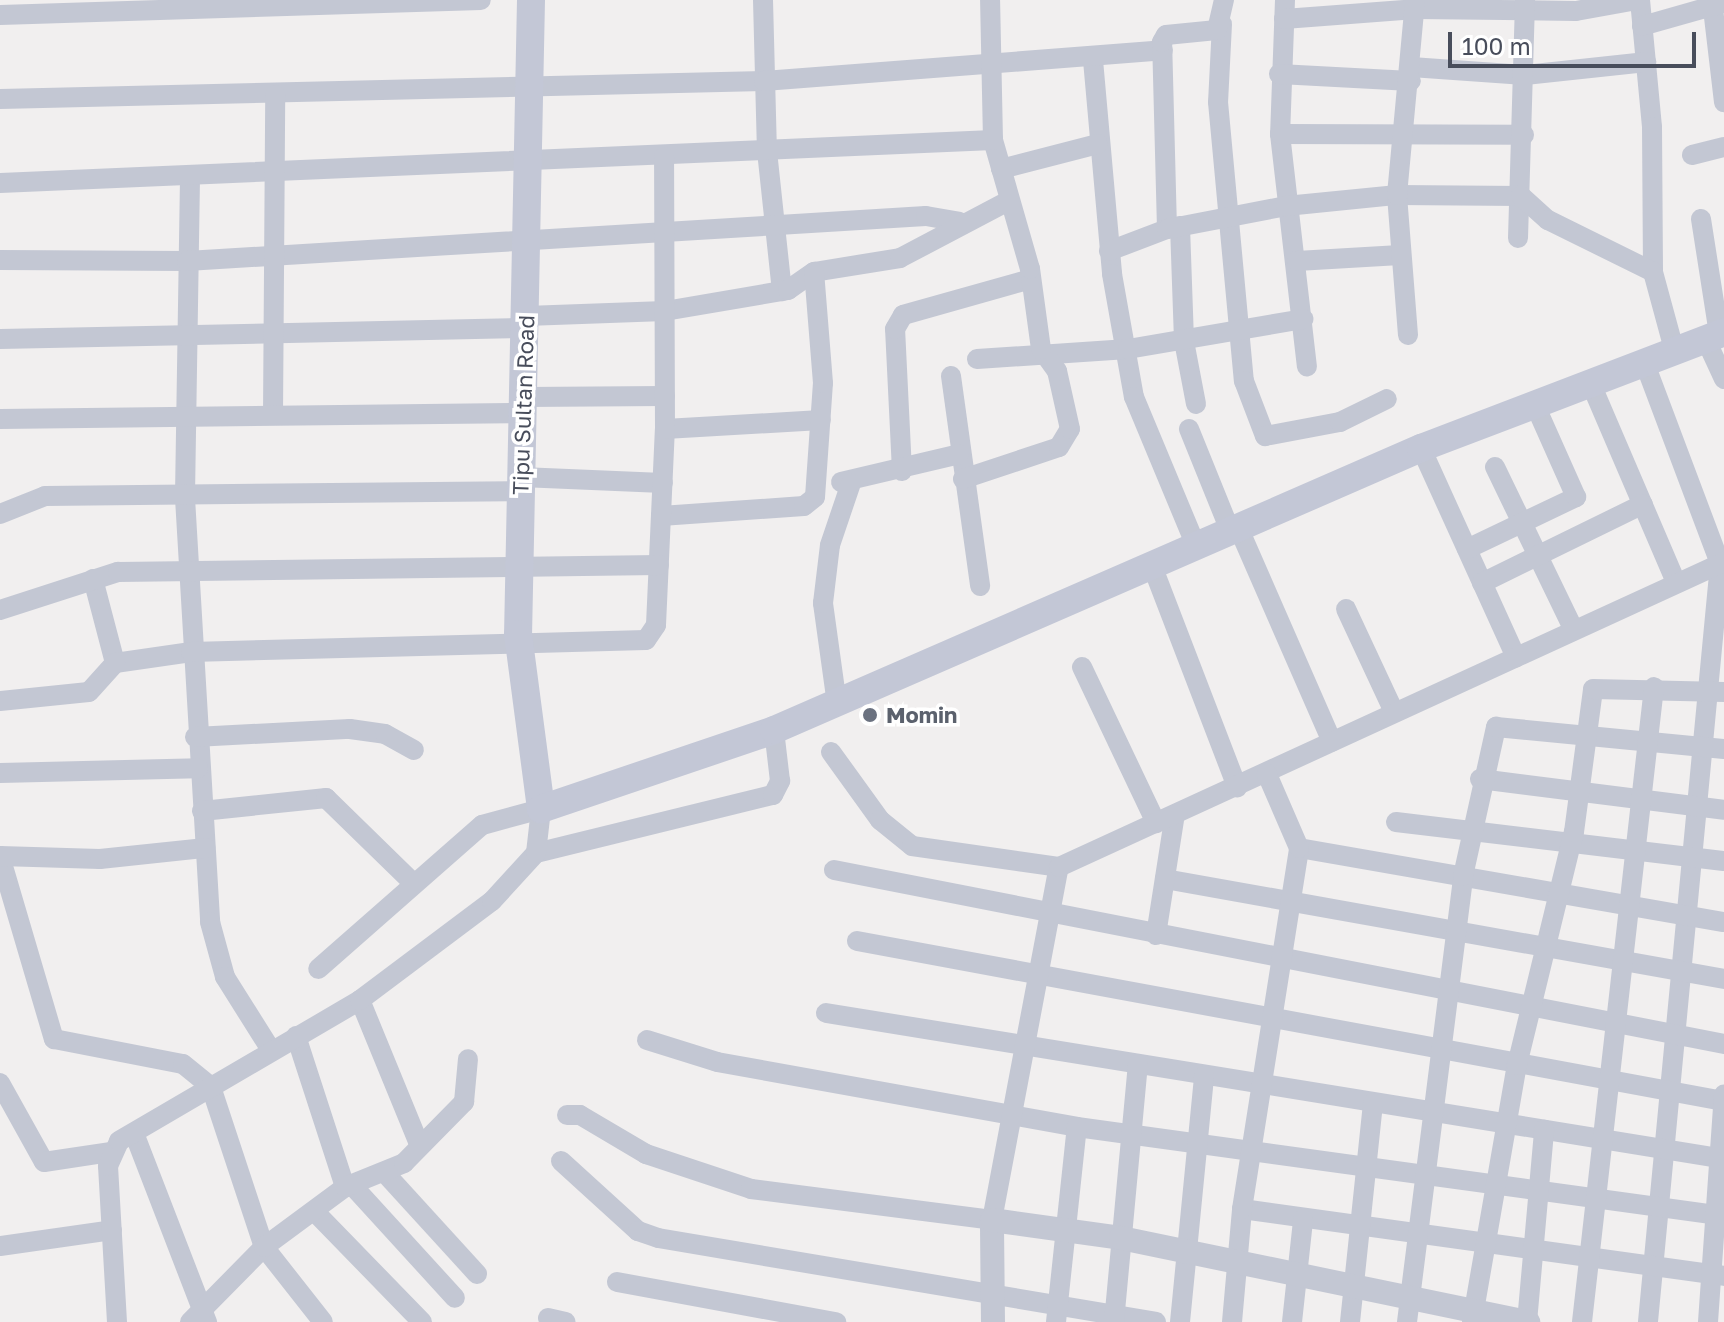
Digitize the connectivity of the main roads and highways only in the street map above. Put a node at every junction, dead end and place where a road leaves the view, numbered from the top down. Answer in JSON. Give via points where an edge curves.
{"nodes":[{"id":1,"x":531,"y":0,"type":"edge"},
{"id":2,"x":1717,"y":335,"type":"edge"}],
"edges":[{"from":1,"to":2,"type":"main road","name":"Tipu Sultan Road","via":[[518,564],[520,644],[541,809],[774,730],[836,697],[1153,568],[1421,448]]}]}
